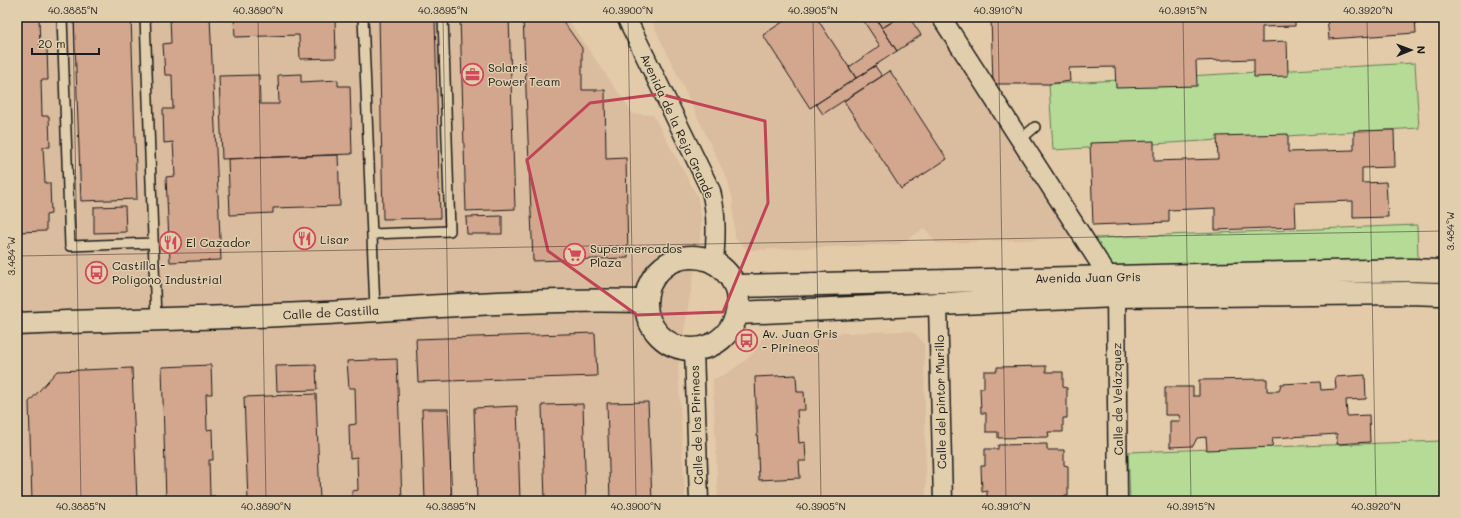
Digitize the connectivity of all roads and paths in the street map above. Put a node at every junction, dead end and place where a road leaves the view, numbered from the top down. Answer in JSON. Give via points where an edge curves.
{"nodes":[{"id":1,"x":62,"y":17,"type":"edge"},
{"id":2,"x":145,"y":17,"type":"edge"},
{"id":3,"x":363,"y":17,"type":"edge"},
{"id":4,"x":443,"y":17,"type":"edge"},
{"id":5,"x":626,"y":17,"type":"edge"},
{"id":6,"x":940,"y":17,"type":"edge"},
{"id":7,"x":1035,"y":127,"type":"dead end"},
{"id":8,"x":1020,"y":140,"type":"junction"},
{"id":9,"x":372,"y":234,"type":"junction"},
{"id":10,"x":153,"y":243,"type":"junction"},
{"id":11,"x":714,"y":262,"type":"junction"},
{"id":12,"x":1443,"y":270,"type":"edge"},
{"id":13,"x":1108,"y":276,"type":"junction"},
{"id":14,"x":735,"y":286,"type":"junction"},
{"id":15,"x":1116,"y":296,"type":"junction"},
{"id":16,"x":1442,"y":297,"type":"edge"},
{"id":17,"x":645,"y":301,"type":"junction"},
{"id":18,"x":938,"y":304,"type":"junction"},
{"id":19,"x":375,"y":309,"type":"junction"},
{"id":20,"x":738,"y":312,"type":"junction"},
{"id":21,"x":156,"y":319,"type":"junction"},
{"id":22,"x":17,"y":324,"type":"edge"},
{"id":23,"x":694,"y":350,"type":"junction"},
{"id":24,"x":699,"y":501,"type":"edge"},
{"id":25,"x":942,"y":501,"type":"edge"},
{"id":26,"x":1118,"y":501,"type":"edge"}],
"edges":[{"from":1,"to":10,"type":"lane","via":[[70,246]]},
{"from":2,"to":10,"type":"lane"},
{"from":3,"to":9,"type":"lane"},
{"from":4,"to":9,"type":"lane","via":[[450,231]]},
{"from":5,"to":11,"type":"street","name":"Avenida de la Reja Grande","via":[[711,191],[716,225]]},
{"from":6,"to":8,"type":"street"},
{"from":7,"to":8,"type":"lane"},
{"from":8,"to":13,"type":"street"},
{"from":9,"to":19,"type":"lane"},
{"from":10,"to":21,"type":"lane"},
{"from":11,"to":14,"type":"street","via":[[726,270]]},
{"from":11,"to":17,"type":"street","via":[[701,257],[673,260],[661,268],[652,279]]},
{"from":12,"to":13,"type":"street","name":"Avenida Juan Gris"},
{"from":12,"to":16,"type":"street","name":"Avenida Juan Gris","via":[[1438,286]]},
{"from":13,"to":14,"type":"street","name":"Avenida Juan Gris"},
{"from":14,"to":20,"type":"street"},
{"from":15,"to":16,"type":"street","name":"Avenida Juan Gris","via":[[1409,293]]},
{"from":15,"to":18,"type":"street","name":"Avenida Juan Gris"},
{"from":15,"to":26,"type":"street","name":"Calle de Velázquez"},
{"from":17,"to":19,"type":"street","name":"Calle de Castilla","via":[[551,301]]},
{"from":17,"to":23,"type":"street","via":[[648,318],[656,333],[675,346]]},
{"from":18,"to":20,"type":"street","name":"Avenida Juan Gris"},
{"from":18,"to":25,"type":"street","name":"Calle del pintor Murillo"},
{"from":19,"to":21,"type":"street","name":"Calle de Castilla"},
{"from":20,"to":23,"type":"street","via":[[732,327],[724,337],[713,345]]},
{"from":21,"to":22,"type":"street","name":"Calle de Castilla"},
{"from":23,"to":24,"type":"street","name":"Calle de los Pirineos"}]}
